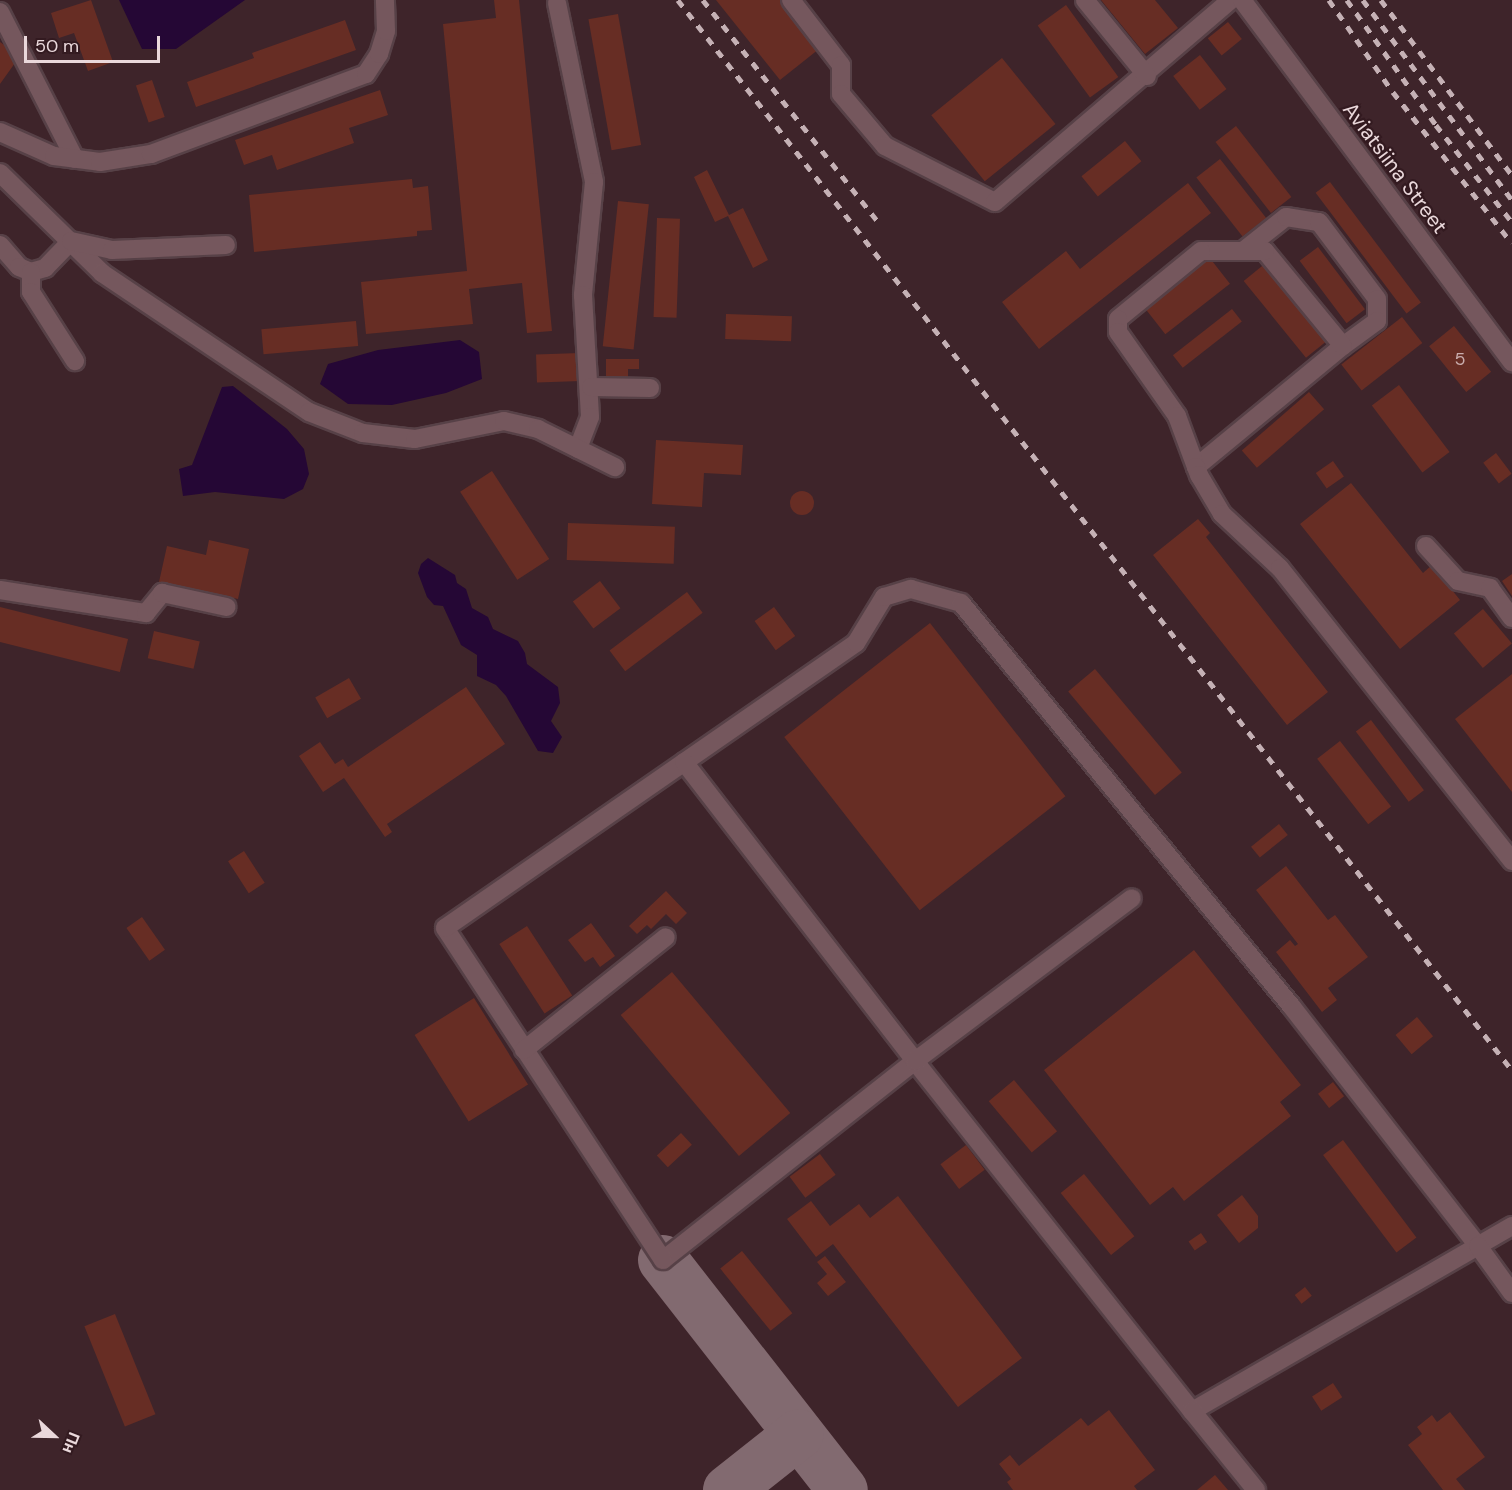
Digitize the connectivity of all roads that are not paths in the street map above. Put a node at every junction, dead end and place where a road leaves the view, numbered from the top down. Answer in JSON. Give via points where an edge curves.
{"nodes":[{"id":1,"x":385,"y":0,"type":"edge"},
{"id":2,"x":791,"y":0,"type":"edge"},
{"id":3,"x":1085,"y":0,"type":"edge"},
{"id":4,"x":1231,"y":0,"type":"edge"},
{"id":5,"x":1242,"y":0,"type":"edge"},
{"id":6,"x":557,"y":3,"type":"dead end"},
{"id":7,"x":0,"y":12,"type":"edge"},
{"id":8,"x":1147,"y":76,"type":"junction"},
{"id":9,"x":0,"y":132,"type":"edge"},
{"id":10,"x":75,"y":159,"type":"junction"},
{"id":11,"x":0,"y":173,"type":"edge"},
{"id":12,"x":71,"y":241,"type":"junction"},
{"id":13,"x":0,"y":244,"type":"edge"},
{"id":14,"x":226,"y":245,"type":"dead end"},
{"id":15,"x":1242,"y":251,"type":"junction"},
{"id":16,"x":31,"y":272,"type":"junction"},
{"id":17,"x":1343,"y":346,"type":"junction"},
{"id":18,"x":75,"y":361,"type":"dead end"},
{"id":19,"x":1512,"y":362,"type":"edge"},
{"id":20,"x":591,"y":387,"type":"junction"},
{"id":21,"x":650,"y":388,"type":"dead end"},
{"id":22,"x":578,"y":449,"type":"junction"},
{"id":23,"x":615,"y":467,"type":"dead end"},
{"id":24,"x":1196,"y":467,"type":"junction"},
{"id":25,"x":1426,"y":546,"type":"dead end"},
{"id":26,"x":0,"y":590,"type":"edge"},
{"id":27,"x":227,"y":607,"type":"dead end"},
{"id":28,"x":1512,"y":618,"type":"edge"},
{"id":29,"x":684,"y":762,"type":"junction"},
{"id":30,"x":1512,"y":861,"type":"edge"},
{"id":31,"x":1132,"y":898,"type":"dead end"},
{"id":32,"x":666,"y":937,"type":"dead end"},
{"id":33,"x":525,"y":1050,"type":"junction"},
{"id":34,"x":915,"y":1061,"type":"junction"},
{"id":35,"x":1512,"y":1226,"type":"edge"},
{"id":36,"x":1478,"y":1246,"type":"junction"},
{"id":37,"x":1512,"y":1293,"type":"edge"},
{"id":38,"x":1192,"y":1411,"type":"junction"},
{"id":39,"x":1256,"y":1490,"type":"edge"}],
"edges":[{"from":1,"to":10,"type":"street","via":[[386,31],[379,54],[366,74],[151,154],[100,162]]},
{"from":2,"to":8,"type":"street","via":[[841,65],[841,94],[885,146],[995,202]]},
{"from":3,"to":8,"type":"street"},
{"from":4,"to":8,"type":"street"},
{"from":5,"to":19,"type":"street","name":"Aviatsiina Street"},
{"from":6,"to":20,"type":"street","via":[[594,182],[583,294]]},
{"from":7,"to":10,"type":"street"},
{"from":9,"to":10,"type":"street","via":[[39,151]]},
{"from":11,"to":12,"type":"street"},
{"from":12,"to":14,"type":"street","via":[[112,250]]},
{"from":12,"to":16,"type":"street","via":[[45,268]]},
{"from":12,"to":22,"type":"street","via":[[125,291],[309,412],[363,433],[416,439],[504,421],[537,429]]},
{"from":13,"to":16,"type":"street","via":[[19,267]]},
{"from":15,"to":17,"type":"street","via":[[1265,251]]},
{"from":15,"to":17,"type":"street","via":[[1286,217],[1319,222],[1377,299],[1377,321]]},
{"from":15,"to":24,"type":"street","via":[[1201,250],[1118,319],[1118,332],[1176,416]]},
{"from":16,"to":18,"type":"street","via":[[31,292]]},
{"from":17,"to":24,"type":"street"},
{"from":20,"to":21,"type":"street"},
{"from":20,"to":22,"type":"street","via":[[590,417]]},
{"from":22,"to":23,"type":"street"},
{"from":24,"to":30,"type":"street","via":[[1222,514],[1280,568]]},
{"from":25,"to":28,"type":"street","via":[[1458,581],[1490,588]]},
{"from":26,"to":27,"type":"street","via":[[146,613],[162,593]]},
{"from":29,"to":33,"type":"street","via":[[445,928]]},
{"from":29,"to":34,"type":"street"},
{"from":29,"to":36,"type":"street","via":[[856,643],[884,597],[911,590],[961,603],[1292,1007]]},
{"from":31,"to":34,"type":"street"},
{"from":32,"to":33,"type":"street"},
{"from":33,"to":34,"type":"street","via":[[663,1260]]},
{"from":34,"to":38,"type":"street"},
{"from":35,"to":36,"type":"street"},
{"from":36,"to":37,"type":"street"},
{"from":36,"to":38,"type":"street"},
{"from":38,"to":39,"type":"street"}]}
